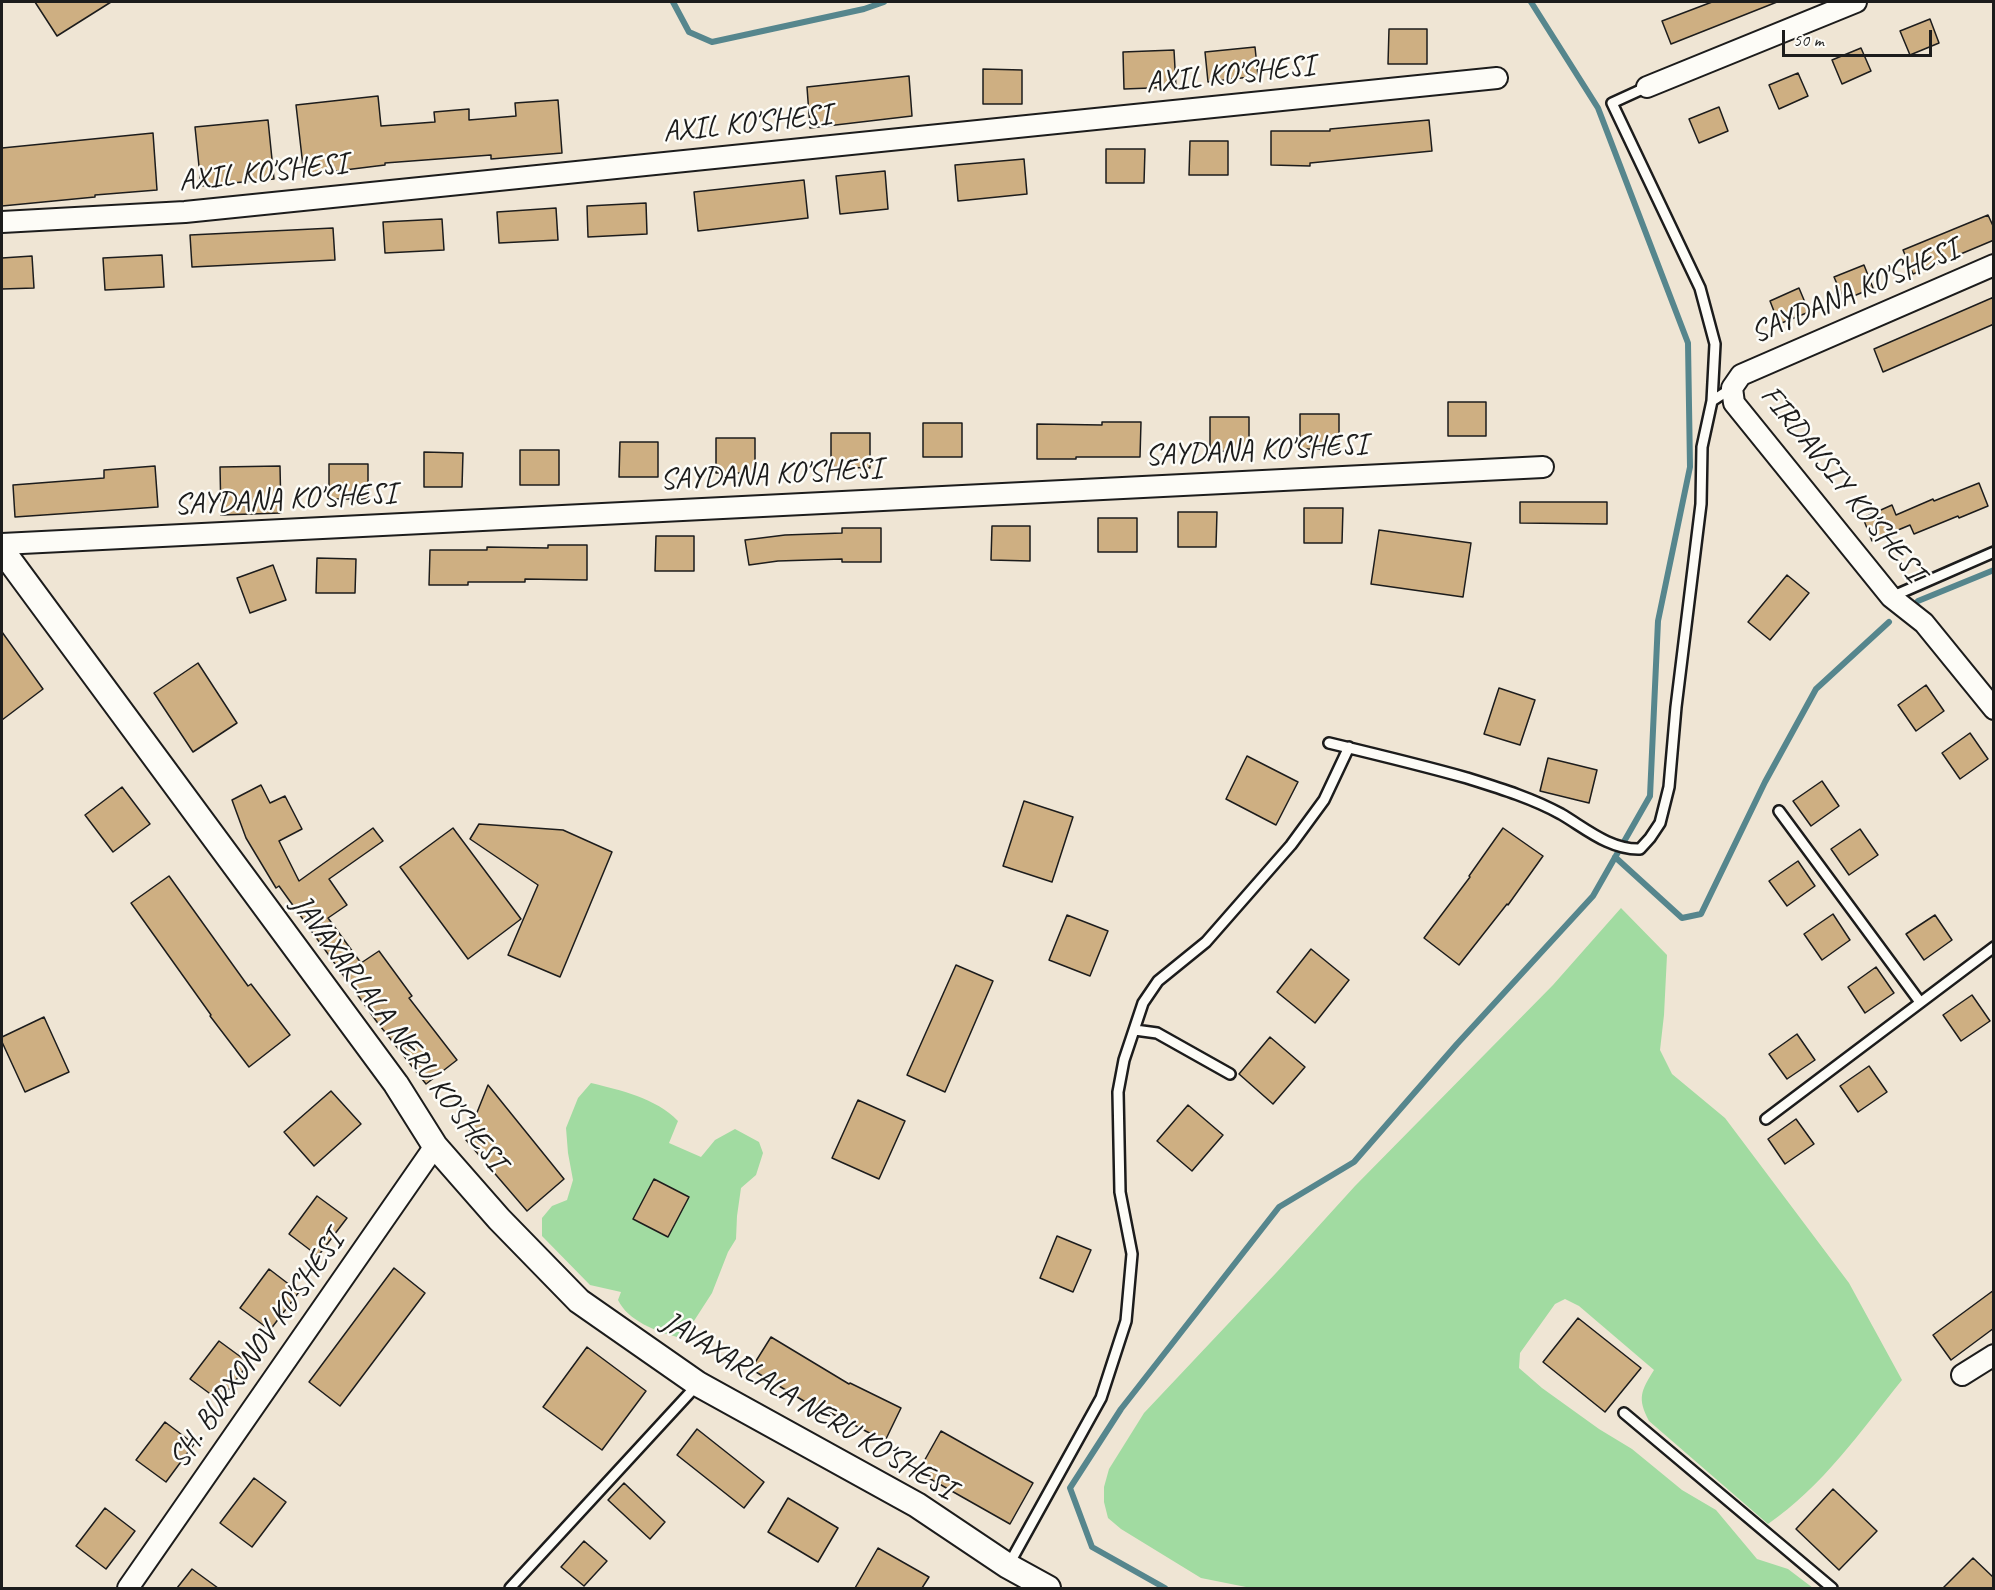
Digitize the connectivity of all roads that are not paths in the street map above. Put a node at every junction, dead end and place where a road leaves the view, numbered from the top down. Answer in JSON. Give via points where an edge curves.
{"nodes":[{"id":1,"x":1856,"y":2,"type":"edge"},
{"id":2,"x":1497,"y":78,"type":"dead end"},
{"id":3,"x":1647,"y":87,"type":"joint"},
{"id":4,"x":2,"y":222,"type":"edge"},
{"id":5,"x":1994,"y":265,"type":"edge"},
{"id":6,"x":1736,"y":381,"type":"junction"},
{"id":7,"x":1712,"y":401,"type":"junction"},
{"id":8,"x":1543,"y":467,"type":"dead end"},
{"id":9,"x":2,"y":544,"type":"edge"},
{"id":10,"x":2,"y":550,"type":"edge"},
{"id":11,"x":1994,"y":552,"type":"edge"},
{"id":12,"x":1891,"y":597,"type":"junction"},
{"id":13,"x":1994,"y":709,"type":"edge"},
{"id":14,"x":1329,"y":743,"type":"dead end"},
{"id":15,"x":1349,"y":747,"type":"junction"},
{"id":16,"x":1779,"y":811,"type":"dead end"},
{"id":17,"x":1994,"y":947,"type":"edge"},
{"id":18,"x":1920,"y":1002,"type":"junction"},
{"id":19,"x":1135,"y":1030,"type":"junction"},
{"id":20,"x":1230,"y":1074,"type":"dead end"},
{"id":21,"x":1766,"y":1119,"type":"dead end"},
{"id":22,"x":435,"y":1146,"type":"junction"},
{"id":23,"x":1994,"y":1356,"type":"edge"},
{"id":24,"x":1962,"y":1375,"type":"dead end"},
{"id":25,"x":698,"y":1384,"type":"junction"},
{"id":26,"x":1624,"y":1413,"type":"dead end"},
{"id":27,"x":1008,"y":1566,"type":"junction"},
{"id":28,"x":128,"y":1588,"type":"edge"},
{"id":29,"x":510,"y":1588,"type":"edge"},
{"id":30,"x":1048,"y":1588,"type":"edge"},
{"id":31,"x":1832,"y":1588,"type":"edge"}],
"edges":[{"from":1,"to":3,"type":"street"},
{"from":2,"to":4,"type":"street","name":"AXIL KO'SHESI","via":[[185,212]]},
{"from":3,"to":7,"type":"lane","via":[[1612,103],[1700,288],[1715,344]]},
{"from":5,"to":6,"type":"street","name":"SAYDANA KO'SHESI"},
{"from":6,"to":7,"type":"lane"},
{"from":6,"to":12,"type":"street","name":"FIRDAVSIY KO'SHESI","via":[[1734,403]]},
{"from":7,"to":15,"type":"lane","via":[[1702,447],[1701,504],[1669,787],[1660,823],[1640,849],[1611,844],[1559,813],[1512,792]]},
{"from":8,"to":9,"type":"street","name":"SAYDANA KO'SHESI"},
{"from":10,"to":22,"type":"street","name":"JAVAXARLALA NERU KO'SHESI","via":[[396,1084]]},
{"from":11,"to":12,"type":"lane"},
{"from":12,"to":13,"type":"street","name":"FIRDAVSIY KO'SHESI","via":[[1924,623]]},
{"from":14,"to":15,"type":"lane"},
{"from":15,"to":19,"type":"lane","via":[[1324,801],[1291,845],[1206,942],[1158,981],[1143,1003]]},
{"from":16,"to":18,"type":"lane"},
{"from":17,"to":18,"type":"lane"},
{"from":18,"to":21,"type":"lane"},
{"from":19,"to":20,"type":"lane","via":[[1157,1033]]},
{"from":19,"to":27,"type":"lane","via":[[1118,1092],[1120,1192],[1132,1254],[1126,1321],[1101,1398]]},
{"from":22,"to":25,"type":"street","name":"JAVAXARLALA NERU KO'SHESI","via":[[579,1301]]},
{"from":22,"to":28,"type":"street","name":"SH. BURXONOV KO'SHESI"},
{"from":23,"to":24,"type":"street"},
{"from":25,"to":27,"type":"street","name":"JAVAXARLALA NERU KO'SHESI","via":[[916,1505]]},
{"from":25,"to":29,"type":"lane"},
{"from":26,"to":31,"type":"lane"},
{"from":27,"to":30,"type":"street","name":"JAVAXARLALA NERU KO'SHESI"}]}
